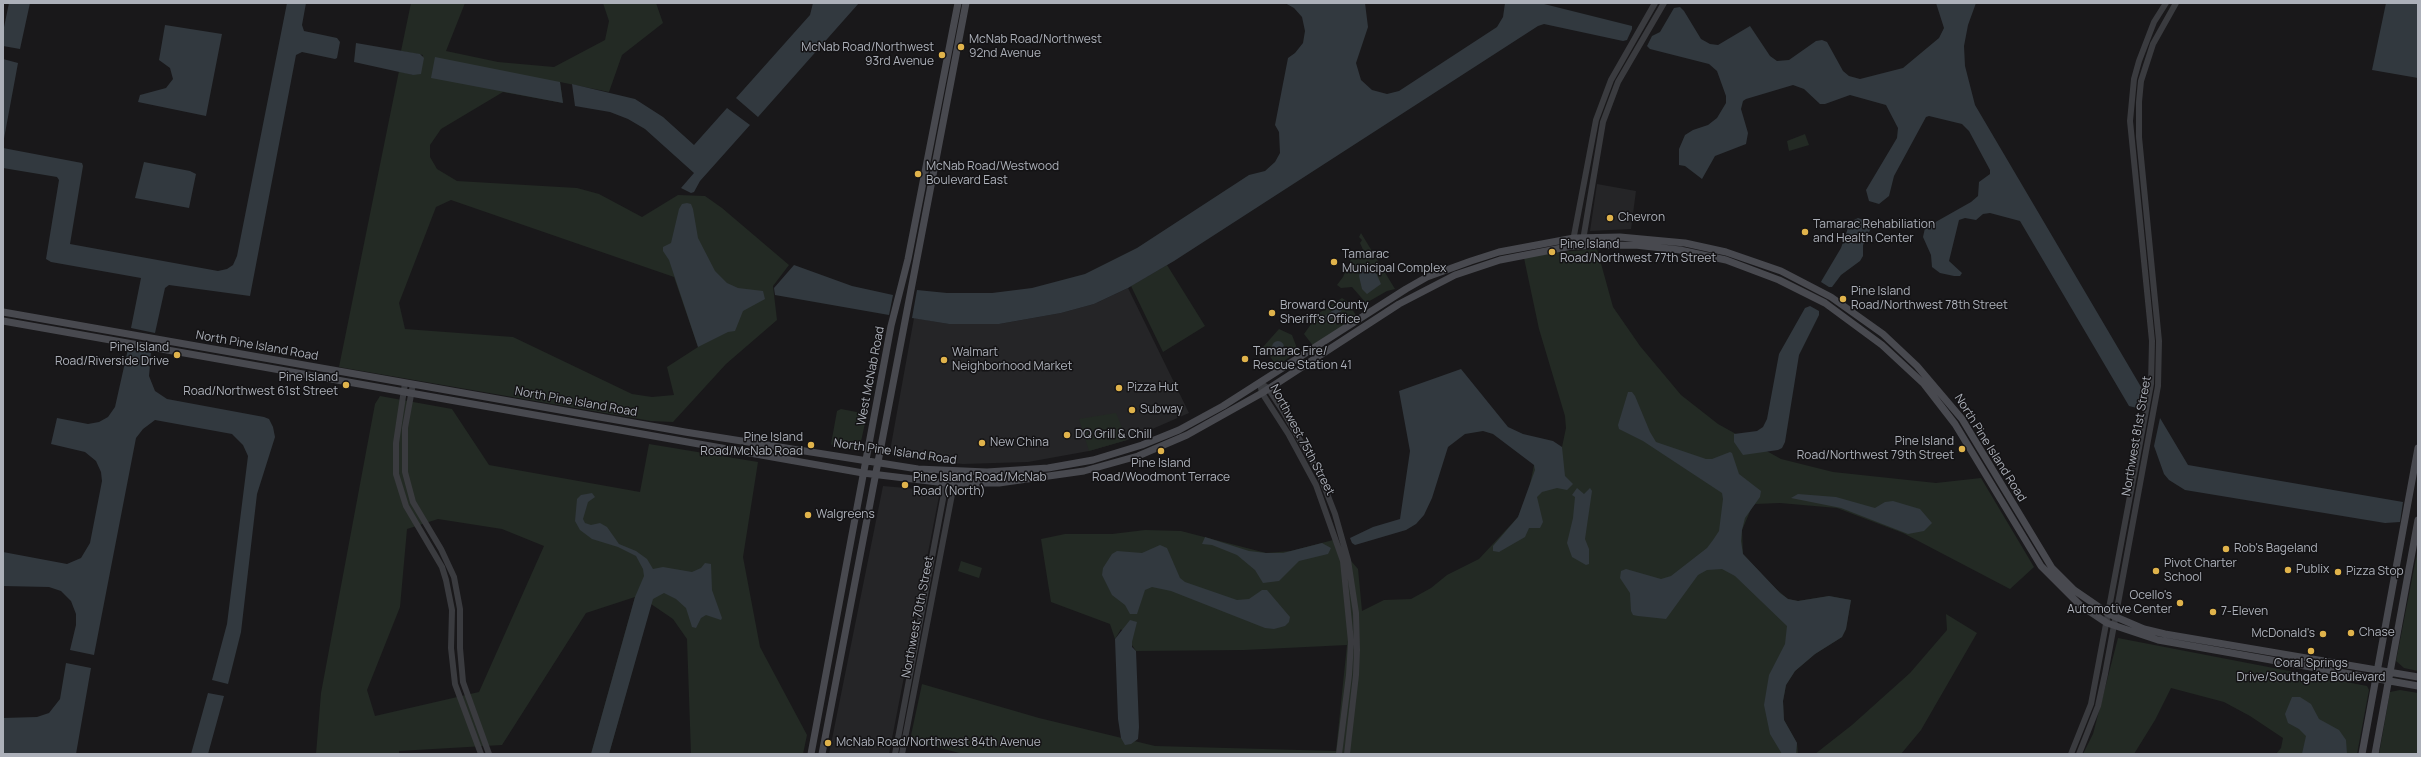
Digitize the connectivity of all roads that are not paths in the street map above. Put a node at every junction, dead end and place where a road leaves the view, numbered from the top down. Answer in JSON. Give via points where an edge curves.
{"nodes":[{"id":1,"x":958,"y":3,"type":"edge"},
{"id":2,"x":966,"y":3,"type":"edge"},
{"id":3,"x":1655,"y":3,"type":"edge"},
{"id":4,"x":1664,"y":3,"type":"edge"},
{"id":5,"x":2166,"y":3,"type":"edge"},
{"id":6,"x":2176,"y":3,"type":"edge"},
{"id":7,"x":1582,"y":190,"type":"junction"},
{"id":8,"x":1590,"y":191,"type":"junction"},
{"id":9,"x":1583,"y":237,"type":"junction"},
{"id":10,"x":1574,"y":238,"type":"junction"},
{"id":11,"x":1572,"y":246,"type":"junction"},
{"id":12,"x":1582,"y":246,"type":"junction"},
{"id":13,"x":3,"y":312,"type":"edge"},
{"id":14,"x":3,"y":321,"type":"edge"},
{"id":15,"x":409,"y":383,"type":"junction"},
{"id":16,"x":1260,"y":383,"type":"junction"},
{"id":17,"x":1268,"y":388,"type":"junction"},
{"id":18,"x":408,"y":392,"type":"junction"},
{"id":19,"x":1262,"y":393,"type":"junction"},
{"id":20,"x":2418,"y":448,"type":"edge"},
{"id":21,"x":865,"y":460,"type":"junction"},
{"id":22,"x":878,"y":462,"type":"junction"},
{"id":23,"x":863,"y":473,"type":"junction"},
{"id":24,"x":875,"y":474,"type":"junction"},
{"id":25,"x":946,"y":483,"type":"junction"},
{"id":26,"x":954,"y":484,"type":"junction"},
{"id":27,"x":940,"y":520,"type":"junction"},
{"id":28,"x":2418,"y":520,"type":"edge"},
{"id":29,"x":947,"y":521,"type":"junction"},
{"id":30,"x":934,"y":549,"type":"junction"},
{"id":31,"x":942,"y":551,"type":"junction"},
{"id":32,"x":2112,"y":616,"type":"junction"},
{"id":33,"x":2110,"y":625,"type":"junction"},
{"id":34,"x":911,"y":670,"type":"junction"},
{"id":35,"x":2378,"y":670,"type":"junction"},
{"id":36,"x":918,"y":671,"type":"junction"},
{"id":37,"x":2390,"y":673,"type":"junction"},
{"id":38,"x":2376,"y":678,"type":"junction"},
{"id":39,"x":2418,"y":678,"type":"edge"},
{"id":40,"x":2389,"y":680,"type":"junction"},
{"id":41,"x":2418,"y":686,"type":"edge"},
{"id":42,"x":481,"y":754,"type":"edge"},
{"id":43,"x":490,"y":754,"type":"edge"},
{"id":44,"x":811,"y":754,"type":"edge"},
{"id":45,"x":822,"y":754,"type":"edge"},
{"id":46,"x":895,"y":754,"type":"edge"},
{"id":47,"x":902,"y":754,"type":"edge"},
{"id":48,"x":1339,"y":754,"type":"edge"},
{"id":49,"x":1347,"y":754,"type":"edge"},
{"id":50,"x":2071,"y":754,"type":"edge"},
{"id":51,"x":2079,"y":754,"type":"edge"},
{"id":52,"x":2362,"y":754,"type":"edge"},
{"id":53,"x":2375,"y":754,"type":"edge"}],
"edges":[{"from":1,"to":21,"type":"main road","name":"West McNab Road"},
{"from":2,"to":22,"type":"main road","name":"West McNab Road"},
{"from":3,"to":7,"type":"street","via":[[1603,98],[1591,136]]},
{"from":4,"to":8,"type":"street","via":[[1618,82],[1610,101],[1599,138]]},
{"from":5,"to":32,"type":"street","name":"Northwest 81st Street","via":[[2145,42],[2134,79],[2131,101],[2131,137],[2153,365]]},
{"from":6,"to":32,"type":"street","name":"Northwest 81st Street","via":[[2153,44],[2142,80],[2139,102],[2139,136],[2160,365]]},
{"from":7,"to":8,"type":"street"},
{"from":7,"to":10,"type":"street"},
{"from":8,"to":9,"type":"street"},
{"from":9,"to":10,"type":"main road","name":"North Pine Island Road"},
{"from":9,"to":12,"type":"street"},
{"from":9,"to":32,"type":"main road","name":"North Pine Island Road","via":[[1652,238],[1726,252],[1780,271],[1850,309],[1903,352],[1947,399],[2052,568],[2074,590]]},
{"from":10,"to":11,"type":"street"},
{"from":10,"to":16,"type":"main road","name":"North Pine Island Road","via":[[1499,252],[1427,277]]},
{"from":11,"to":12,"type":"main road","name":"North Pine Island Road"},
{"from":11,"to":17,"type":"main road","name":"North Pine Island Road","via":[[1514,257],[1455,275],[1399,304]]},
{"from":12,"to":33,"type":"main road","name":"North Pine Island Road","via":[[1652,246],[1726,260],[1803,291],[1866,331],[1918,377],[1955,424],[2041,566],[2080,605]]},
{"from":13,"to":15,"type":"main road","name":"North Pine Island Road"},
{"from":14,"to":18,"type":"main road","name":"North Pine Island Road"},
{"from":15,"to":18,"type":"street"},
{"from":15,"to":21,"type":"main road","name":"North Pine Island Road","via":[[685,432]]},
{"from":16,"to":17,"type":"street","name":"Northwest 75th Street"},
{"from":16,"to":19,"type":"street","name":"Northwest 75th Street"},
{"from":16,"to":22,"type":"main road","name":"North Pine Island Road","via":[[1179,430],[1093,460],[1041,469],[987,472],[949,472]]},
{"from":17,"to":19,"type":"main road","name":"North Pine Island Road"},
{"from":17,"to":49,"type":"street","name":"Northwest 75th Street","via":[[1319,473],[1335,514],[1348,560],[1356,613],[1357,650]]},
{"from":18,"to":23,"type":"main road","name":"North Pine Island Road"},
{"from":18,"to":42,"type":"street","via":[[396,443],[396,474],[406,506],[442,567],[446,580],[452,610],[451,648],[455,684]]},
{"from":18,"to":43,"type":"street","via":[[404,472],[414,502],[449,563],[454,577],[460,609],[463,682]]},
{"from":19,"to":26,"type":"main road","name":"North Pine Island Road","via":[[1187,435],[1113,463],[1084,471],[1020,482]]},
{"from":19,"to":48,"type":"street","name":"Northwest 75th Street","via":[[1312,477],[1343,561],[1350,642],[1349,675]]},
{"from":20,"to":35,"type":"main road"},
{"from":21,"to":22,"type":"main road","name":"North Pine Island Road"},
{"from":21,"to":23,"type":"main road","name":"West McNab Road"},
{"from":22,"to":24,"type":"main road","name":"West McNab Road"},
{"from":23,"to":24,"type":"main road","name":"North Pine Island Road"},
{"from":23,"to":44,"type":"main road","name":"West McNab Road"},
{"from":24,"to":25,"type":"main road","name":"North Pine Island Road"},
{"from":24,"to":45,"type":"main road","name":"West McNab Road"},
{"from":25,"to":26,"type":"main road","name":"North Pine Island Road"},
{"from":25,"to":27,"type":"street","name":"Northwest 70th Street"},
{"from":26,"to":29,"type":"street","name":"Northwest 70th Street"},
{"from":27,"to":29,"type":"street"},
{"from":27,"to":30,"type":"street","name":"Northwest 70th Street"},
{"from":28,"to":37,"type":"main road"},
{"from":29,"to":31,"type":"street","name":"Northwest 70th Street"},
{"from":30,"to":31,"type":"street"},
{"from":30,"to":34,"type":"street","name":"Northwest 70th Street"},
{"from":31,"to":36,"type":"street","name":"Northwest 70th Street"},
{"from":32,"to":33,"type":"street","name":"Northwest 81st Street"},
{"from":32,"to":35,"type":"main road","name":"North Pine Island Road","via":[[2144,629],[2165,634]]},
{"from":33,"to":38,"type":"main road","name":"North Pine Island Road","via":[[2158,640]]},
{"from":33,"to":50,"type":"street","name":"Northwest 81st Street","via":[[2091,704]]},
{"from":33,"to":51,"type":"street","name":"Northwest 81st Street","via":[[2098,706]]},
{"from":34,"to":36,"type":"street"},
{"from":34,"to":46,"type":"street","name":"Northwest 70th Street"},
{"from":35,"to":37,"type":"main road","name":"North Pine Island Road"},
{"from":35,"to":38,"type":"main road"},
{"from":36,"to":47,"type":"street","name":"Northwest 70th Street"},
{"from":37,"to":39,"type":"main road","name":"North Pine Island Road"},
{"from":37,"to":40,"type":"main road"},
{"from":38,"to":40,"type":"main road","name":"North Pine Island Road"},
{"from":38,"to":52,"type":"main road"},
{"from":40,"to":41,"type":"main road","name":"North Pine Island Road"},
{"from":40,"to":53,"type":"main road"}]}
